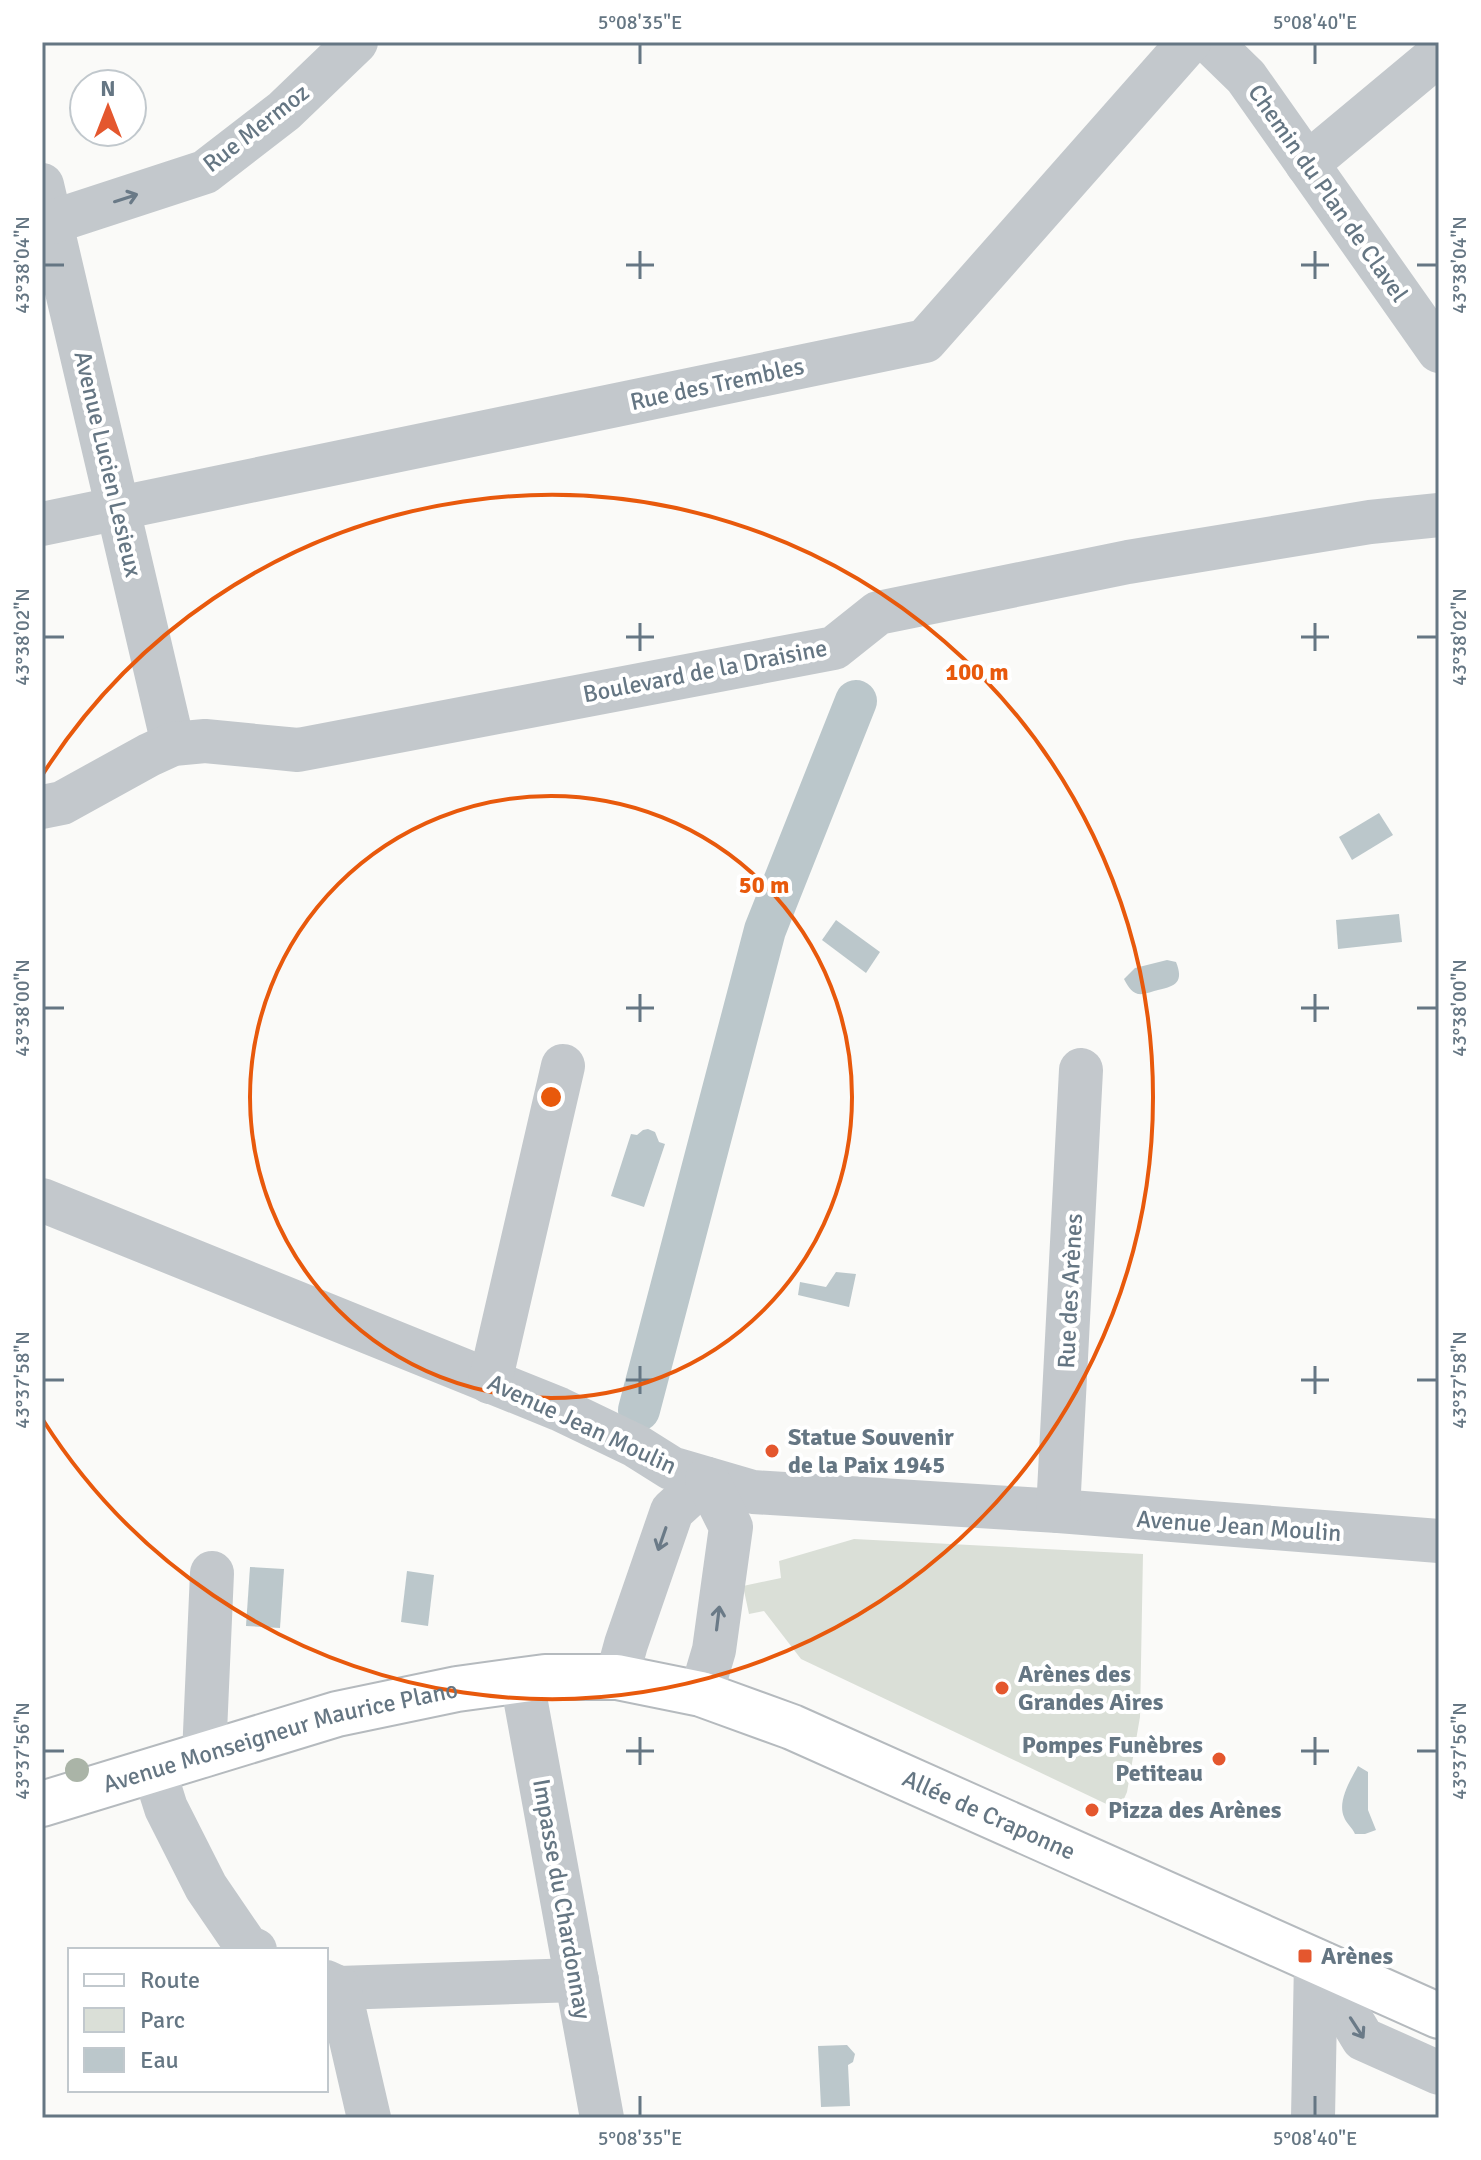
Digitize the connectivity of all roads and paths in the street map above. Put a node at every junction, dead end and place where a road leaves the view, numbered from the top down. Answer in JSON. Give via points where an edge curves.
{"nodes":[{"id":1,"x":356,"y":42,"type":"edge"},
{"id":2,"x":1189,"y":42,"type":"edge"},
{"id":3,"x":1226,"y":48,"type":"edge"},
{"id":4,"x":1439,"y":54,"type":"edge"},
{"id":5,"x":1307,"y":164,"type":"junction"},
{"id":6,"x":47,"y":204,"type":"edge"},
{"id":7,"x":1439,"y":351,"type":"edge"},
{"id":8,"x":1439,"y":485,"type":"edge"},
{"id":9,"x":119,"y":508,"type":"junction"},
{"id":10,"x":1439,"y":515,"type":"edge"},
{"id":11,"x":1370,"y":522,"type":"junction"},
{"id":12,"x":42,"y":524,"type":"edge"},
{"id":13,"x":173,"y":744,"type":"junction"},
{"id":14,"x":42,"y":807,"type":"edge"},
{"id":15,"x":563,"y":1066,"type":"dead end"},
{"id":16,"x":1081,"y":1070,"type":"dead end"},
{"id":17,"x":42,"y":1200,"type":"edge"},
{"id":18,"x":490,"y":1382,"type":"junction"},
{"id":19,"x":707,"y":1479,"type":"junction"},
{"id":20,"x":1058,"y":1511,"type":"junction"},
{"id":21,"x":1439,"y":1541,"type":"edge"},
{"id":22,"x":212,"y":1573,"type":"dead end"},
{"id":23,"x":617,"y":1677,"type":"junction"},
{"id":24,"x":522,"y":1681,"type":"junction"},
{"id":25,"x":701,"y":1694,"type":"junction"},
{"id":26,"x":204,"y":1755,"type":"junction"},
{"id":27,"x":154,"y":1770,"type":"junction"},
{"id":28,"x":42,"y":1804,"type":"edge"},
{"id":29,"x":250,"y":1948,"type":"edge"},
{"id":30,"x":1316,"y":1961,"type":"junction"},
{"id":31,"x":577,"y":1980,"type":"junction"},
{"id":32,"x":332,"y":1985,"type":"edge"},
{"id":33,"x":1439,"y":2016,"type":"edge"},
{"id":34,"x":1439,"y":2073,"type":"edge"},
{"id":35,"x":369,"y":2118,"type":"edge"},
{"id":36,"x":602,"y":2118,"type":"edge"},
{"id":37,"x":1313,"y":2118,"type":"edge"}],
"edges":[{"from":6,"to":1,"type":"street","name":"Rue Mermoz","one_way":true,"via":[[205,172],[284,111]]},
{"from":2,"to":9,"type":"street","name":"Rue des Trembles","via":[[925,341]]},
{"from":3,"to":5,"type":"street","name":"Chemin du Plan de Clavel"},
{"from":4,"to":5,"type":"street"},
{"from":5,"to":7,"type":"street","name":"Chemin du Plan de Clavel"},
{"from":6,"to":9,"type":"street","name":"Avenue Lucien Lesieux"},
{"from":8,"to":11,"type":"street","name":"Boulevard de la Draisine"},
{"from":9,"to":12,"type":"street","name":"Rue des Trembles"},
{"from":9,"to":13,"type":"street","name":"Avenue Lucien Lesieux"},
{"from":10,"to":11,"type":"street","name":"Boulevard de la Draisine"},
{"from":11,"to":13,"type":"street","name":"Boulevard de la Draisine","via":[[1128,562],[878,613],[834,648],[298,750],[205,741]]},
{"from":13,"to":14,"type":"street","name":"Boulevard de la Draisine","via":[[62,803]]},
{"from":15,"to":18,"type":"street"},
{"from":16,"to":20,"type":"street","name":"Rue des Arènes"},
{"from":17,"to":18,"type":"street","name":"Avenue Jean Moulin"},
{"from":18,"to":19,"type":"street","name":"Avenue Jean Moulin","via":[[559,1409],[671,1468]]},
{"from":19,"to":20,"type":"street","name":"Avenue Jean Moulin","via":[[753,1492]]},
{"from":19,"to":23,"type":"street","one_way":true,"via":[[672,1511]]},
{"from":25,"to":19,"type":"street","one_way":true,"via":[[714,1650],[731,1527]]},
{"from":20,"to":21,"type":"street","name":"Avenue Jean Moulin"},
{"from":22,"to":26,"type":"street"},
{"from":23,"to":24,"type":"main road","name":"Allée de Craponne"},
{"from":23,"to":25,"type":"main road","name":"Allée de Craponne"},
{"from":24,"to":26,"type":"main road","name":"Avenue Monseigneur Maurice Plano","via":[[337,1714]]},
{"from":24,"to":31,"type":"street","name":"Impasse du Chardonnay"},
{"from":25,"to":30,"type":"main road","name":"Allée de Craponne","via":[[792,1727]]},
{"from":26,"to":27,"type":"main road","name":"Avenue Monseigneur Maurice Plano"},
{"from":27,"to":28,"type":"main road","name":"Avenue Monseigneur Maurice Plano"},
{"from":27,"to":29,"type":"street","via":[[166,1808],[206,1887]]},
{"from":30,"to":33,"type":"main road","name":"Allée de Craponne"},
{"from":30,"to":34,"type":"street","one_way":true,"via":[[1363,2039]]},
{"from":30,"to":37,"type":"street"},
{"from":31,"to":32,"type":"street"},
{"from":31,"to":36,"type":"street","name":"Impasse du Chardonnay"},
{"from":32,"to":35,"type":"street"}]}
